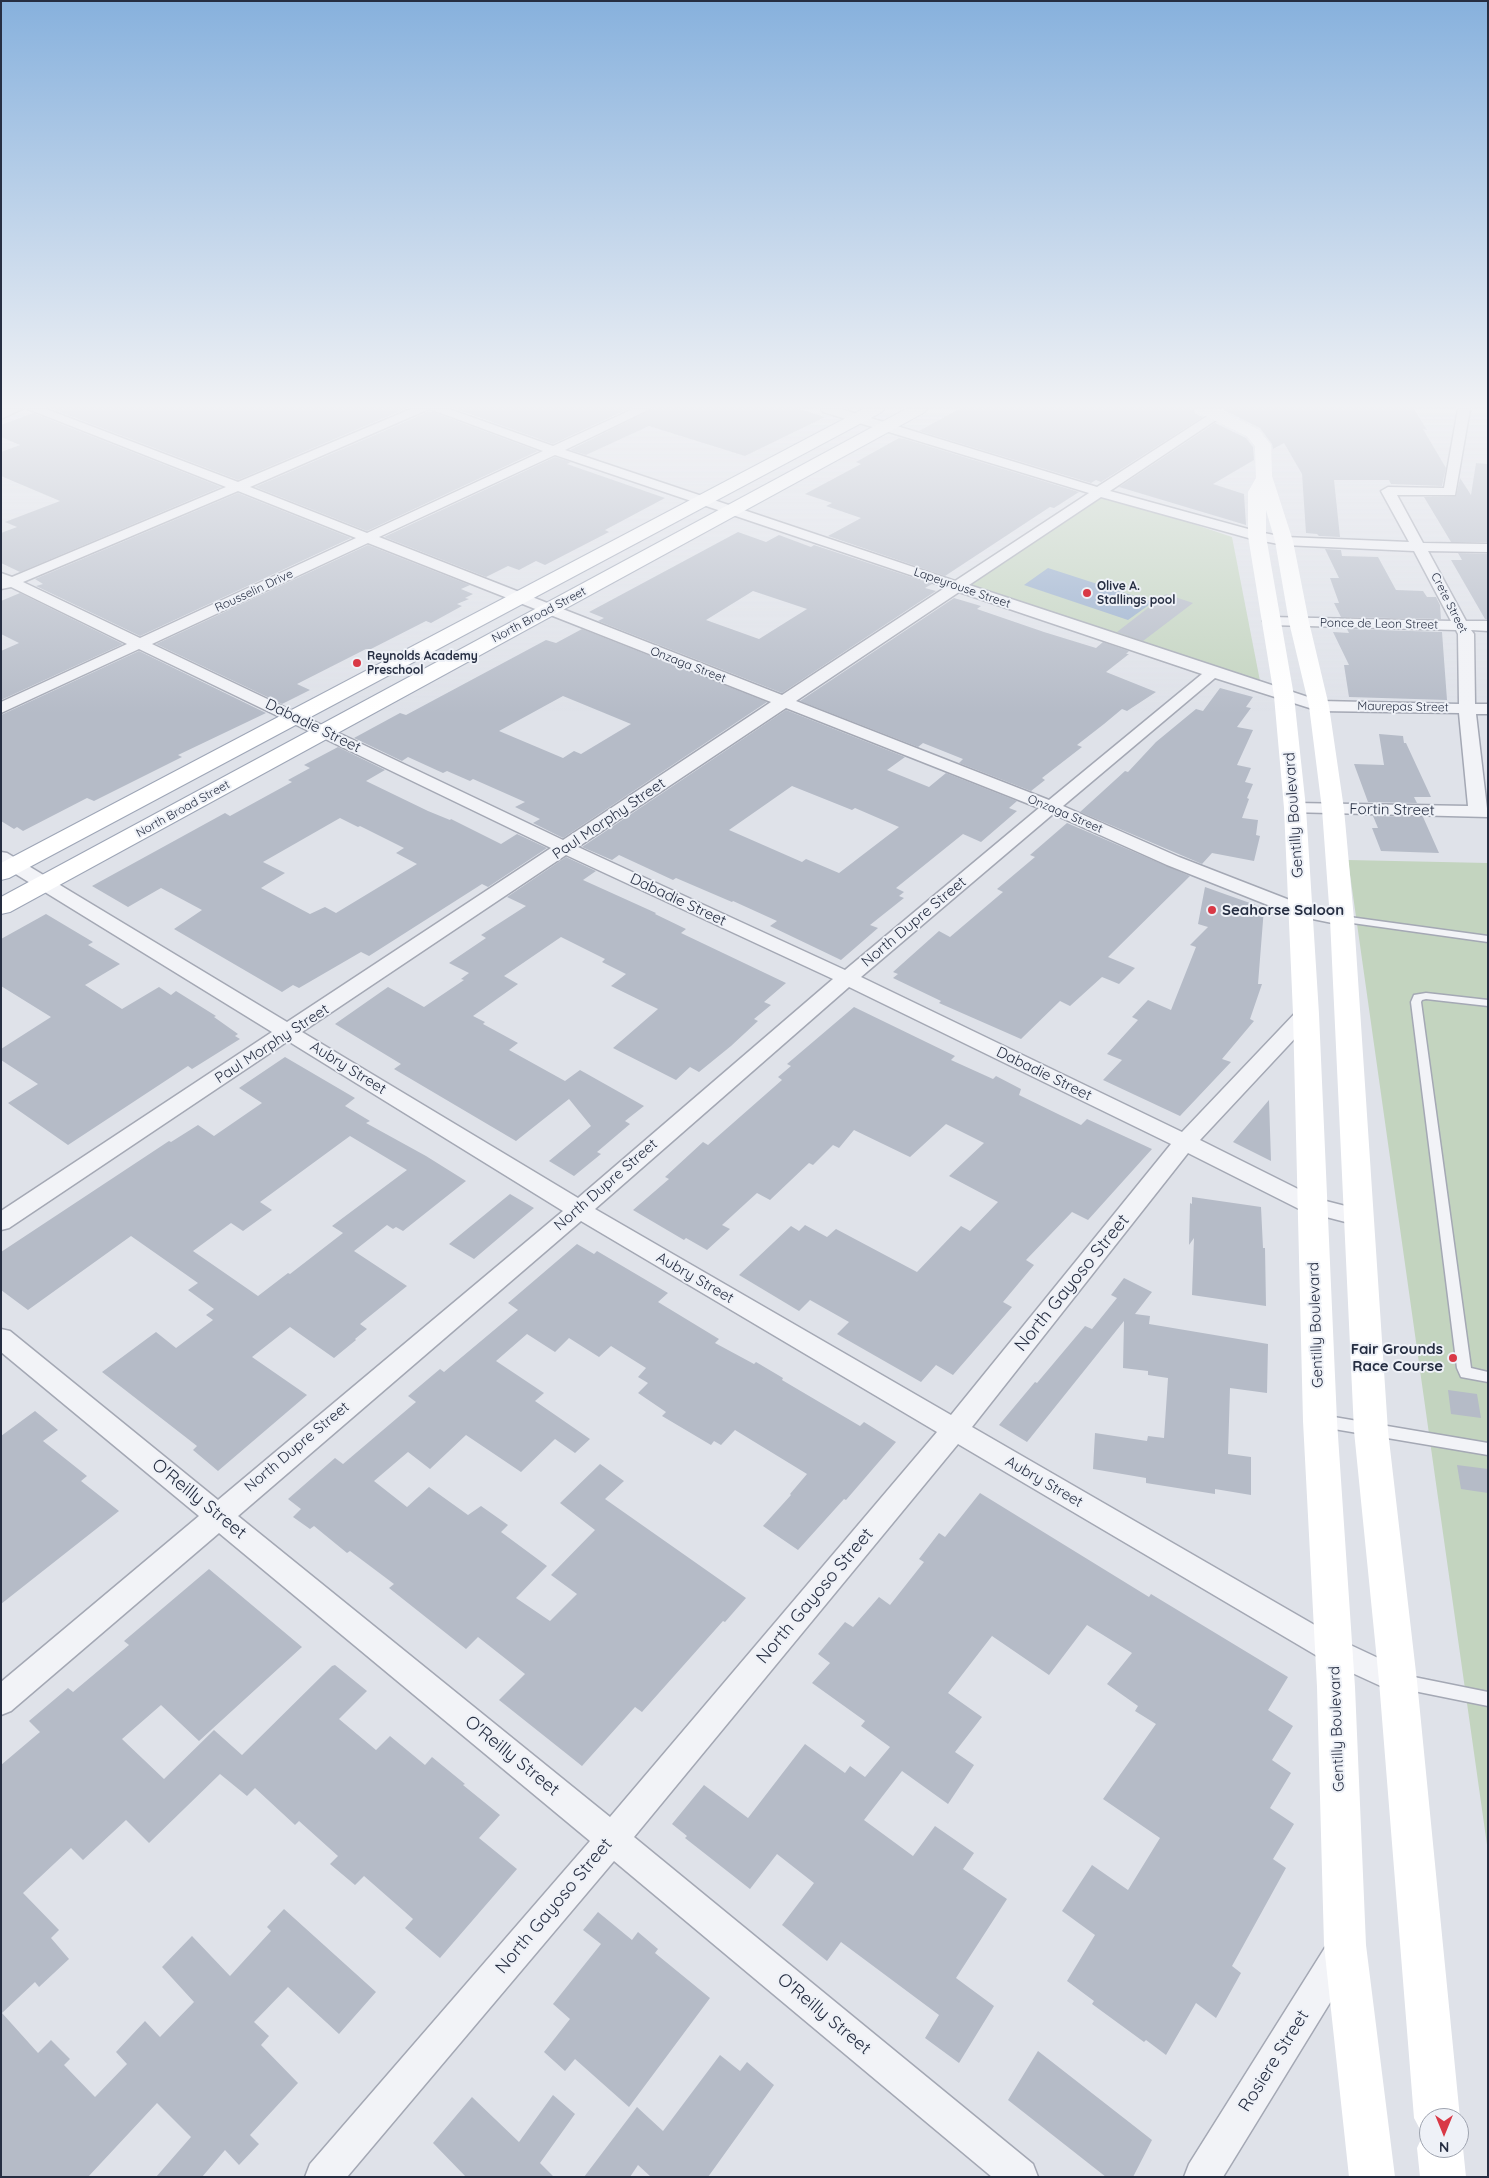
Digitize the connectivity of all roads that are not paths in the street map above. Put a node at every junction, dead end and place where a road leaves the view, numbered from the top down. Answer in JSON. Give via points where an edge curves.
{"nodes":[{"id":1,"x":181,"y":511,"type":"edge"},
{"id":2,"x":298,"y":511,"type":"edge"},
{"id":3,"x":426,"y":511,"type":"edge"},
{"id":4,"x":684,"y":511,"type":"edge"},
{"id":5,"x":731,"y":511,"type":"edge"},
{"id":6,"x":734,"y":511,"type":"edge"},
{"id":7,"x":1072,"y":511,"type":"edge"},
{"id":8,"x":1166,"y":511,"type":"edge"},
{"id":9,"x":1257,"y":511,"type":"edge"},
{"id":10,"x":1275,"y":511,"type":"edge"},
{"id":11,"x":1399,"y":511,"type":"edge"},
{"id":12,"x":1257,"y":536,"type":"junction"},
{"id":13,"x":367,"y":538,"type":"junction"},
{"id":14,"x":1284,"y":541,"type":"junction"},
{"id":15,"x":1419,"y":547,"type":"junction"},
{"id":16,"x":1488,"y":548,"type":"edge"},
{"id":17,"x":5,"y":582,"type":"edge"},
{"id":18,"x":959,"y":588,"type":"junction"},
{"id":19,"x":521,"y":597,"type":"junction"},
{"id":20,"x":549,"y":610,"type":"junction"},
{"id":21,"x":1270,"y":622,"type":"junction"},
{"id":22,"x":1299,"y":622,"type":"junction"},
{"id":23,"x":1462,"y":626,"type":"junction"},
{"id":24,"x":1488,"y":626,"type":"edge"},
{"id":25,"x":141,"y":644,"type":"junction"},
{"id":26,"x":1213,"y":672,"type":"junction"},
{"id":27,"x":1284,"y":696,"type":"junction"},
{"id":28,"x":784,"y":702,"type":"junction"},
{"id":29,"x":1319,"y":706,"type":"junction"},
{"id":30,"x":1,"y":708,"type":"edge"},
{"id":31,"x":1467,"y":709,"type":"junction"},
{"id":32,"x":1488,"y":709,"type":"edge"},
{"id":33,"x":295,"y":717,"type":"junction"},
{"id":34,"x":325,"y":732,"type":"junction"},
{"id":35,"x":1051,"y":807,"type":"junction"},
{"id":36,"x":1295,"y":808,"type":"junction"},
{"id":37,"x":1333,"y":809,"type":"junction"},
{"id":38,"x":1482,"y":812,"type":"edge"},
{"id":39,"x":565,"y":848,"type":"junction"},
{"id":40,"x":6,"y":865,"type":"edge"},
{"id":41,"x":45,"y":884,"type":"junction"},
{"id":42,"x":1,"y":908,"type":"edge"},
{"id":43,"x":1300,"y":911,"type":"junction"},
{"id":44,"x":1342,"y":919,"type":"junction"},
{"id":45,"x":1488,"y":939,"type":"edge"},
{"id":46,"x":847,"y":978,"type":"junction"},
{"id":47,"x":1488,"y":1003,"type":"edge"},
{"id":48,"x":1306,"y":1014,"type":"junction"},
{"id":49,"x":290,"y":1032,"type":"junction"},
{"id":50,"x":1185,"y":1142,"type":"junction"},
{"id":51,"x":1311,"y":1205,"type":"junction"},
{"id":52,"x":579,"y":1210,"type":"junction"},
{"id":53,"x":1358,"y":1217,"type":"junction"},
{"id":54,"x":1,"y":1222,"type":"edge"},
{"id":55,"x":1,"y":1338,"type":"edge"},
{"id":56,"x":1488,"y":1377,"type":"edge"},
{"id":57,"x":1320,"y":1421,"type":"junction"},
{"id":58,"x":954,"y":1430,"type":"junction"},
{"id":59,"x":1371,"y":1431,"type":"junction"},
{"id":60,"x":1488,"y":1449,"type":"edge"},
{"id":61,"x":218,"y":1515,"type":"junction"},
{"id":62,"x":1334,"y":1651,"type":"junction"},
{"id":63,"x":1398,"y":1681,"type":"junction"},
{"id":64,"x":1488,"y":1699,"type":"edge"},
{"id":65,"x":1,"y":1701,"type":"edge"},
{"id":66,"x":612,"y":1838,"type":"junction"},
{"id":67,"x":1345,"y":1945,"type":"junction"},
{"id":68,"x":1436,"y":2108,"type":"edge"},
{"id":69,"x":1441,"y":2158,"type":"edge"},
{"id":70,"x":323,"y":2177,"type":"edge"},
{"id":71,"x":1020,"y":2177,"type":"edge"},
{"id":72,"x":1202,"y":2177,"type":"edge"},
{"id":73,"x":1372,"y":2177,"type":"edge"},
{"id":74,"x":1442,"y":2177,"type":"edge"}],
"edges":[{"from":1,"to":17,"type":"street"},
{"from":2,"to":13,"type":"street","name":"Onzaga Street"},
{"from":3,"to":13,"type":"street","name":"Rousselin Drive"},
{"from":4,"to":19,"type":"main road","name":"North Broad Street"},
{"from":5,"to":20,"type":"main road","name":"North Broad Street"},
{"from":6,"to":18,"type":"street","name":"Lapeyrouse Street"},
{"from":7,"to":18,"type":"street","name":"Paul Morphy Street"},
{"from":8,"to":12,"type":"street"},
{"from":9,"to":12,"type":"main road","name":"Gentilly Boulevard"},
{"from":10,"to":14,"type":"main road","name":"Gentilly Boulevard"},
{"from":11,"to":15,"type":"street","name":"Crete Street"},
{"from":12,"to":14,"type":"street"},
{"from":12,"to":21,"type":"main road","name":"Gentilly Boulevard"},
{"from":13,"to":19,"type":"street","name":"Onzaga Street"},
{"from":13,"to":25,"type":"street","name":"Rousselin Drive"},
{"from":14,"to":15,"type":"street"},
{"from":14,"to":22,"type":"main road","name":"Gentilly Boulevard"},
{"from":15,"to":16,"type":"street"},
{"from":15,"to":23,"type":"street","name":"Crete Street"},
{"from":17,"to":25,"type":"street","name":"Dabadie Street"},
{"from":18,"to":26,"type":"street","name":"Lapeyrouse Street"},
{"from":18,"to":28,"type":"street","name":"Paul Morphy Street"},
{"from":19,"to":20,"type":"street","name":"Onzaga Street"},
{"from":19,"to":33,"type":"main road","name":"North Broad Street"},
{"from":20,"to":28,"type":"street","name":"Onzaga Street"},
{"from":20,"to":34,"type":"main road","name":"North Broad Street"},
{"from":21,"to":22,"type":"street","name":"Ponce de Leon Street"},
{"from":21,"to":27,"type":"main road","name":"Gentilly Boulevard"},
{"from":22,"to":23,"type":"street","name":"Ponce de Leon Street"},
{"from":22,"to":29,"type":"main road","name":"Gentilly Boulevard"},
{"from":23,"to":24,"type":"street","name":"Ponce de Leon Street"},
{"from":23,"to":31,"type":"street","name":"Crete Street","via":[[1466,634]]},
{"from":25,"to":30,"type":"street","name":"Rousselin Drive"},
{"from":25,"to":33,"type":"street","name":"Dabadie Street"},
{"from":26,"to":27,"type":"street","name":"Lapeyrouse Street"},
{"from":26,"to":35,"type":"street","name":"North Dupre Street"},
{"from":27,"to":29,"type":"street","name":"Lapeyrouse Street"},
{"from":27,"to":36,"type":"main road","name":"Gentilly Boulevard"},
{"from":28,"to":35,"type":"street","name":"Onzaga Street"},
{"from":28,"to":39,"type":"street","name":"Paul Morphy Street"},
{"from":29,"to":31,"type":"street","name":"Maurepas Street"},
{"from":29,"to":37,"type":"main road","name":"Gentilly Boulevard"},
{"from":31,"to":32,"type":"street","name":"Maurepas Street"},
{"from":31,"to":38,"type":"street","name":"Crete Street"},
{"from":33,"to":34,"type":"street","name":"Dabadie Street"},
{"from":33,"to":40,"type":"main road","name":"North Broad Street"},
{"from":34,"to":39,"type":"street","name":"Dabadie Street"},
{"from":34,"to":41,"type":"main road","name":"North Broad Street"},
{"from":35,"to":43,"type":"street","name":"Onzaga Street"},
{"from":35,"to":46,"type":"street","name":"North Dupre Street"},
{"from":36,"to":37,"type":"street","name":"Fortin Street"},
{"from":36,"to":43,"type":"main road","name":"Gentilly Boulevard"},
{"from":37,"to":38,"type":"street","name":"Fortin Street"},
{"from":37,"to":44,"type":"main road","name":"Gentilly Boulevard"},
{"from":39,"to":46,"type":"street","name":"Dabadie Street"},
{"from":39,"to":49,"type":"street","name":"Paul Morphy Street"},
{"from":40,"to":41,"type":"street","name":"Aubry Street"},
{"from":41,"to":42,"type":"main road","name":"North Broad Street"},
{"from":41,"to":49,"type":"street","name":"Aubry Street"},
{"from":43,"to":44,"type":"street","name":"Onzaga Street"},
{"from":43,"to":48,"type":"main road","name":"Gentilly Boulevard"},
{"from":44,"to":45,"type":"lane"},
{"from":44,"to":53,"type":"main road","name":"Gentilly Boulevard"},
{"from":46,"to":50,"type":"street","name":"Dabadie Street"},
{"from":46,"to":52,"type":"street","name":"North Dupre Street"},
{"from":47,"to":56,"type":"lane","via":[[1426,996],[1418,997],[1416,1002],[1464,1368],[1466,1373]]},
{"from":48,"to":50,"type":"street","name":"North Gayoso Street"},
{"from":48,"to":51,"type":"main road","name":"Gentilly Boulevard"},
{"from":49,"to":52,"type":"street","name":"Aubry Street"},
{"from":49,"to":54,"type":"street","name":"Paul Morphy Street"},
{"from":50,"to":51,"type":"street","name":"Dabadie Street"},
{"from":50,"to":58,"type":"street","name":"North Gayoso Street"},
{"from":51,"to":53,"type":"street","name":"Dabadie Street"},
{"from":51,"to":57,"type":"main road","name":"Gentilly Boulevard"},
{"from":52,"to":58,"type":"street","name":"Aubry Street"},
{"from":52,"to":61,"type":"street","name":"North Dupre Street"},
{"from":53,"to":59,"type":"main road","name":"Gentilly Boulevard"},
{"from":55,"to":61,"type":"street","name":"O'Reilly Street"},
{"from":57,"to":59,"type":"lane"},
{"from":57,"to":62,"type":"main road","name":"Gentilly Boulevard"},
{"from":58,"to":62,"type":"street","name":"Aubry Street"},
{"from":58,"to":66,"type":"street","name":"North Gayoso Street"},
{"from":59,"to":60,"type":"lane"},
{"from":59,"to":63,"type":"main road","name":"Gentilly Boulevard"},
{"from":61,"to":65,"type":"street","name":"North Dupre Street"},
{"from":61,"to":66,"type":"street","name":"O'Reilly Street"},
{"from":62,"to":63,"type":"street","name":"Aubry Street"},
{"from":62,"to":67,"type":"main road","name":"Gentilly Boulevard"},
{"from":63,"to":64,"type":"lane"},
{"from":63,"to":68,"type":"main road","name":"Gentilly Boulevard"},
{"from":66,"to":70,"type":"street","name":"North Gayoso Street"},
{"from":66,"to":71,"type":"street","name":"O'Reilly Street"},
{"from":67,"to":72,"type":"street","name":"Rosiere Street"},
{"from":67,"to":73,"type":"main road","name":"Gentilly Boulevard"},
{"from":69,"to":74,"type":"main road"}]}
